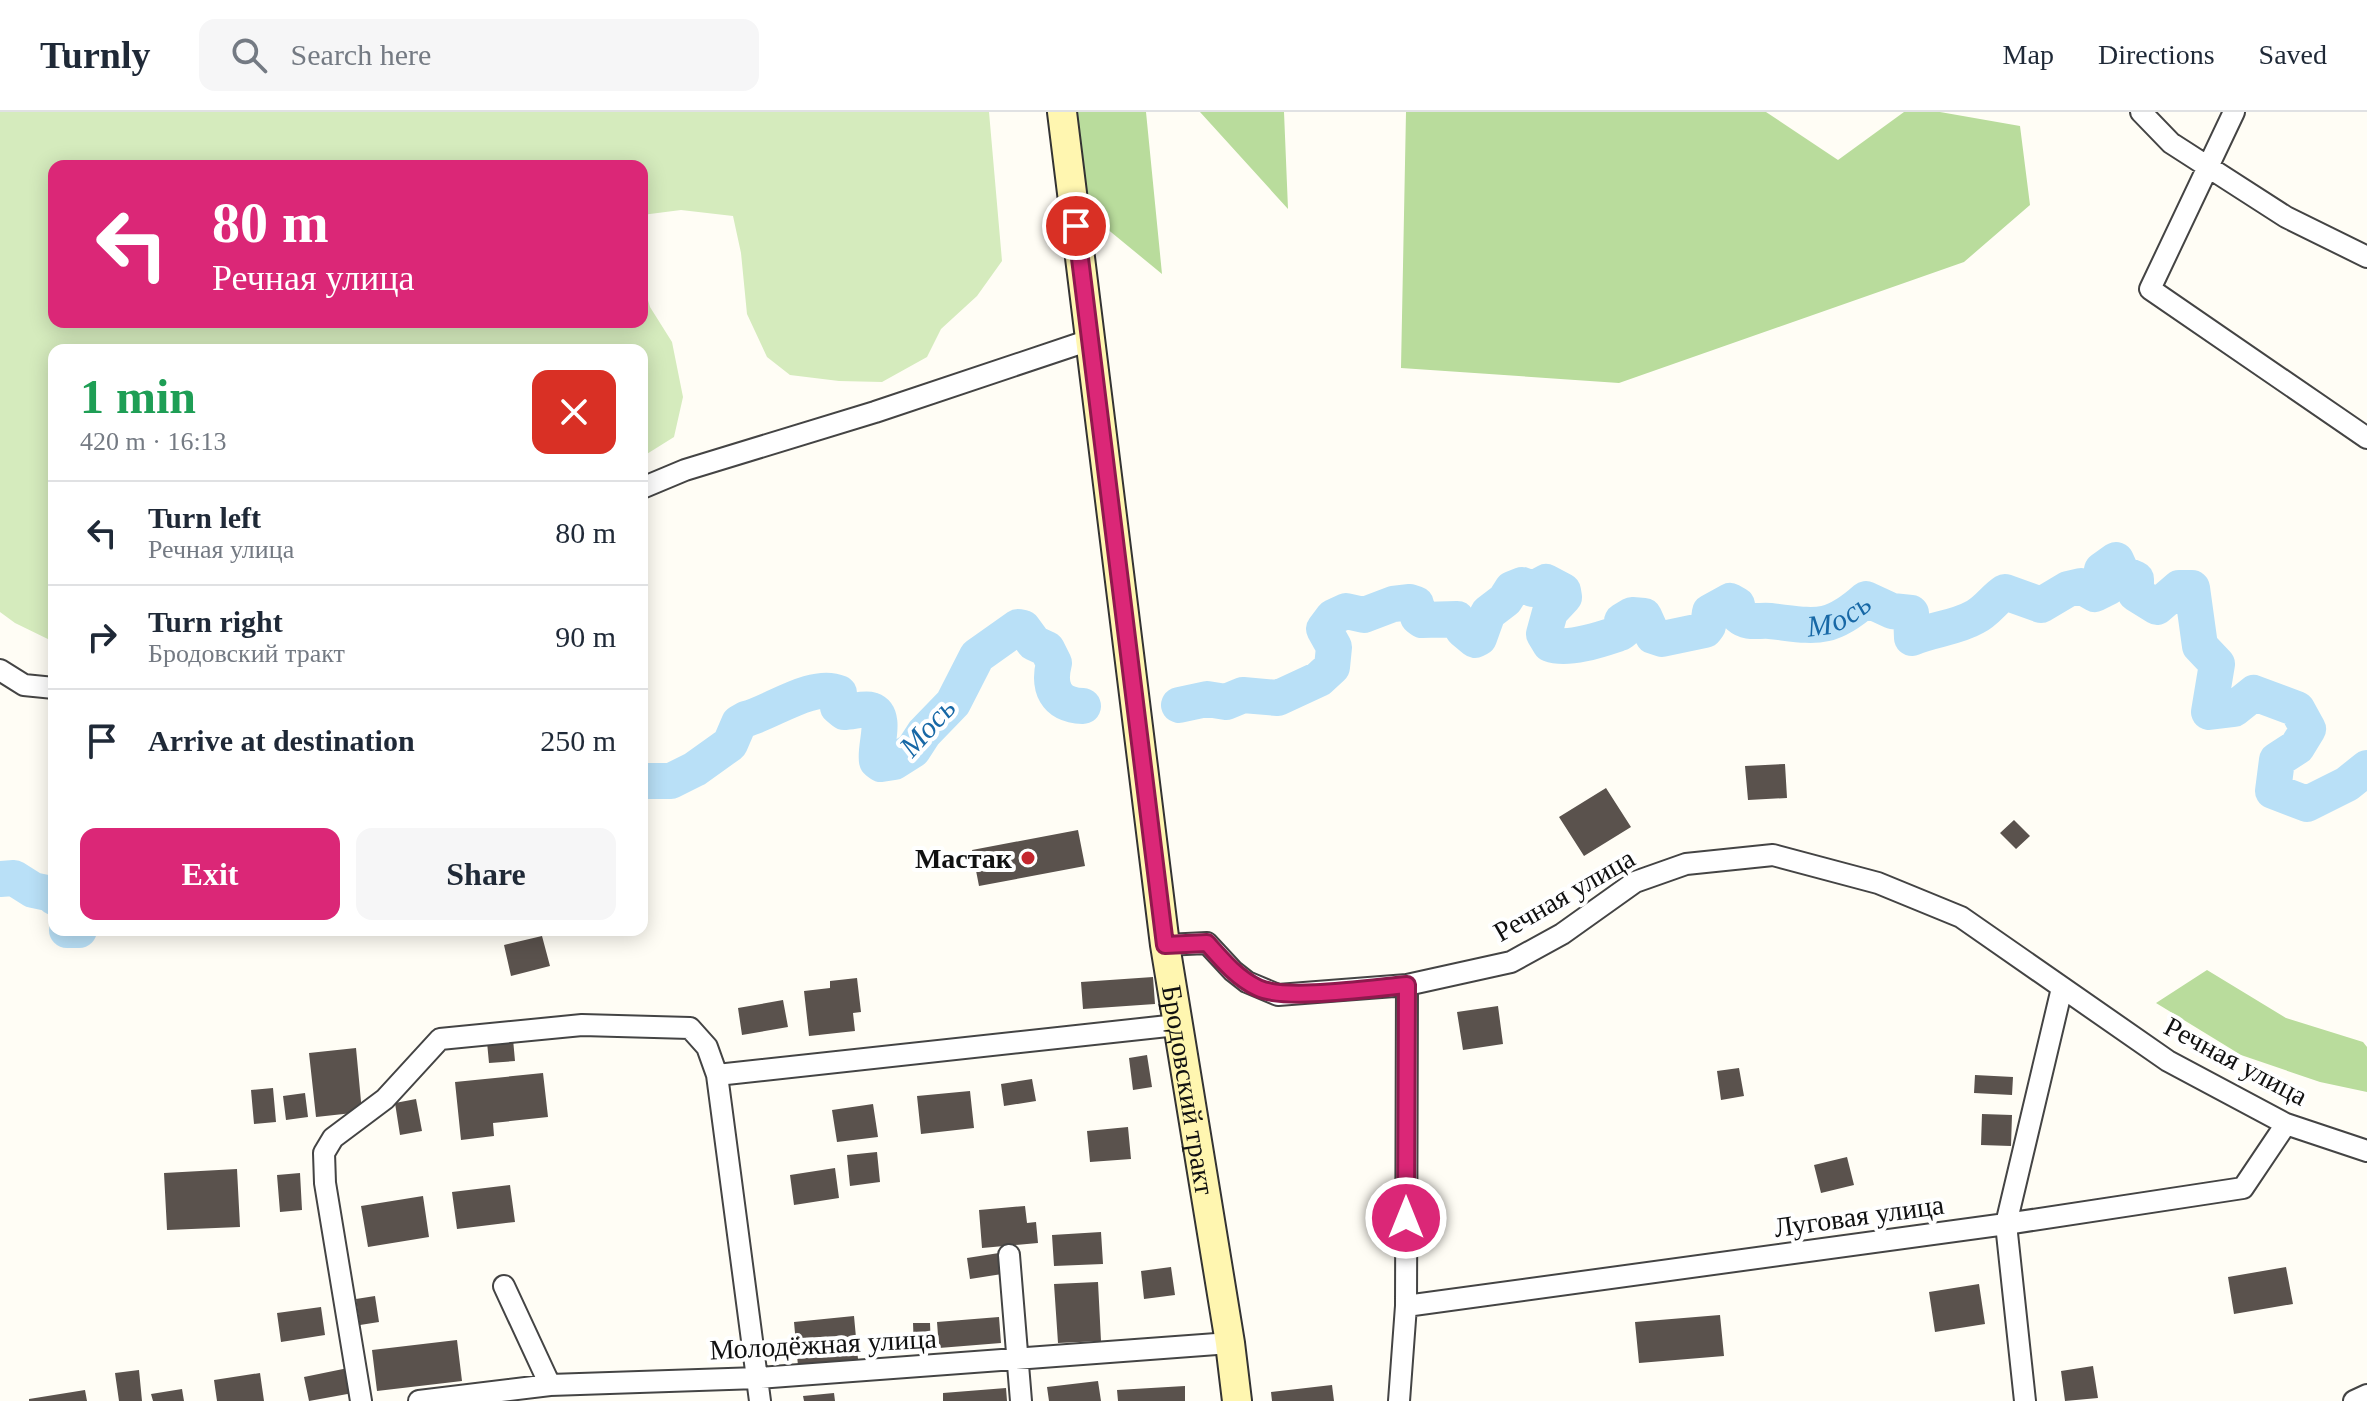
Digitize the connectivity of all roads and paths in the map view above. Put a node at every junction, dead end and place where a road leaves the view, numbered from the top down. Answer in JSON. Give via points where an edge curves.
{"nodes":[{"id":1,"x":1062,"y":112,"type":"edge"},
{"id":2,"x":2141,"y":112,"type":"edge"},
{"id":3,"x":2234,"y":112,"type":"edge"},
{"id":4,"x":2208,"y":165,"type":"junction"},
{"id":5,"x":2367,"y":257,"type":"edge"},
{"id":6,"x":1090,"y":340,"type":"junction"},
{"id":7,"x":2367,"y":438,"type":"edge"},
{"id":8,"x":648,"y":486,"type":"edge"},
{"id":9,"x":0,"y":670,"type":"edge"},
{"id":10,"x":48,"y":687,"type":"edge"},
{"id":11,"x":1165,"y":945,"type":"junction"},
{"id":12,"x":1407,"y":985,"type":"junction"},
{"id":13,"x":2062,"y":988,"type":"junction"},
{"id":14,"x":1177,"y":1025,"type":"junction"},
{"id":15,"x":717,"y":1075,"type":"junction"},
{"id":16,"x":2286,"y":1124,"type":"junction"},
{"id":17,"x":2367,"y":1151,"type":"edge"},
{"id":18,"x":2006,"y":1224,"type":"junction"},
{"id":19,"x":1009,"y":1255,"type":"dead end"},
{"id":20,"x":504,"y":1286,"type":"dead end"},
{"id":21,"x":1406,"y":1306,"type":"junction"},
{"id":22,"x":1230,"y":1343,"type":"junction"},
{"id":23,"x":1017,"y":1361,"type":"junction"},
{"id":24,"x":758,"y":1378,"type":"junction"},
{"id":25,"x":550,"y":1385,"type":"junction"},
{"id":26,"x":2367,"y":1395,"type":"edge"},
{"id":27,"x":361,"y":1401,"type":"edge"},
{"id":28,"x":419,"y":1401,"type":"edge"},
{"id":29,"x":760,"y":1401,"type":"edge"},
{"id":30,"x":1021,"y":1401,"type":"edge"},
{"id":31,"x":1237,"y":1401,"type":"edge"},
{"id":32,"x":1399,"y":1401,"type":"edge"},
{"id":33,"x":2025,"y":1401,"type":"edge"},
{"id":34,"x":2354,"y":1401,"type":"edge"}],
"edges":[{"from":1,"to":6,"type":"main road","name":"Бродовский тракт"},
{"from":2,"to":4,"type":"street","via":[[2171,143]]},
{"from":3,"to":4,"type":"street"},
{"from":4,"to":5,"type":"street","via":[[2286,217]]},
{"from":4,"to":7,"type":"street","via":[[2150,289]]},
{"from":6,"to":8,"type":"street"},
{"from":6,"to":11,"type":"main road","name":"Бродовский тракт"},
{"from":9,"to":10,"type":"street","via":[[24,685]]},
{"from":11,"to":12,"type":"street","name":"Речная улица","via":[[1207,943],[1247,982],[1278,995]]},
{"from":11,"to":14,"type":"main road","name":"Бродовский тракт"},
{"from":12,"to":13,"type":"street","name":"Речная улица","via":[[1511,962],[1562,934],[1635,882],[1686,864],[1773,855],[1878,883],[1961,917]]},
{"from":12,"to":21,"type":"street"},
{"from":13,"to":16,"type":"street","name":"Речная улица","via":[[2168,1061]]},
{"from":13,"to":18,"type":"street"},
{"from":14,"to":15,"type":"street"},
{"from":14,"to":22,"type":"main road","name":"Бродовский тракт"},
{"from":15,"to":24,"type":"street"},
{"from":15,"to":27,"type":"street","via":[[707,1047],[690,1028],[582,1025],[440,1039],[385,1099],[333,1138],[324,1153]]},
{"from":16,"to":17,"type":"street","name":"Речная улица"},
{"from":16,"to":18,"type":"street","name":"Луговая улица","via":[[2243,1188]]},
{"from":18,"to":21,"type":"street","name":"Луговая улица"},
{"from":18,"to":33,"type":"street"},
{"from":19,"to":23,"type":"street"},
{"from":20,"to":25,"type":"street"},
{"from":21,"to":32,"type":"street"},
{"from":22,"to":23,"type":"street","name":"Молодёжная улица"},
{"from":22,"to":31,"type":"main road","name":"Бродовский тракт"},
{"from":23,"to":24,"type":"street","name":"Молодёжная улица"},
{"from":23,"to":30,"type":"street"},
{"from":24,"to":25,"type":"street","name":"Молодёжная улица"},
{"from":24,"to":29,"type":"street"},
{"from":25,"to":28,"type":"street","name":"Молодёжная улица"},
{"from":26,"to":34,"type":"street"}]}
